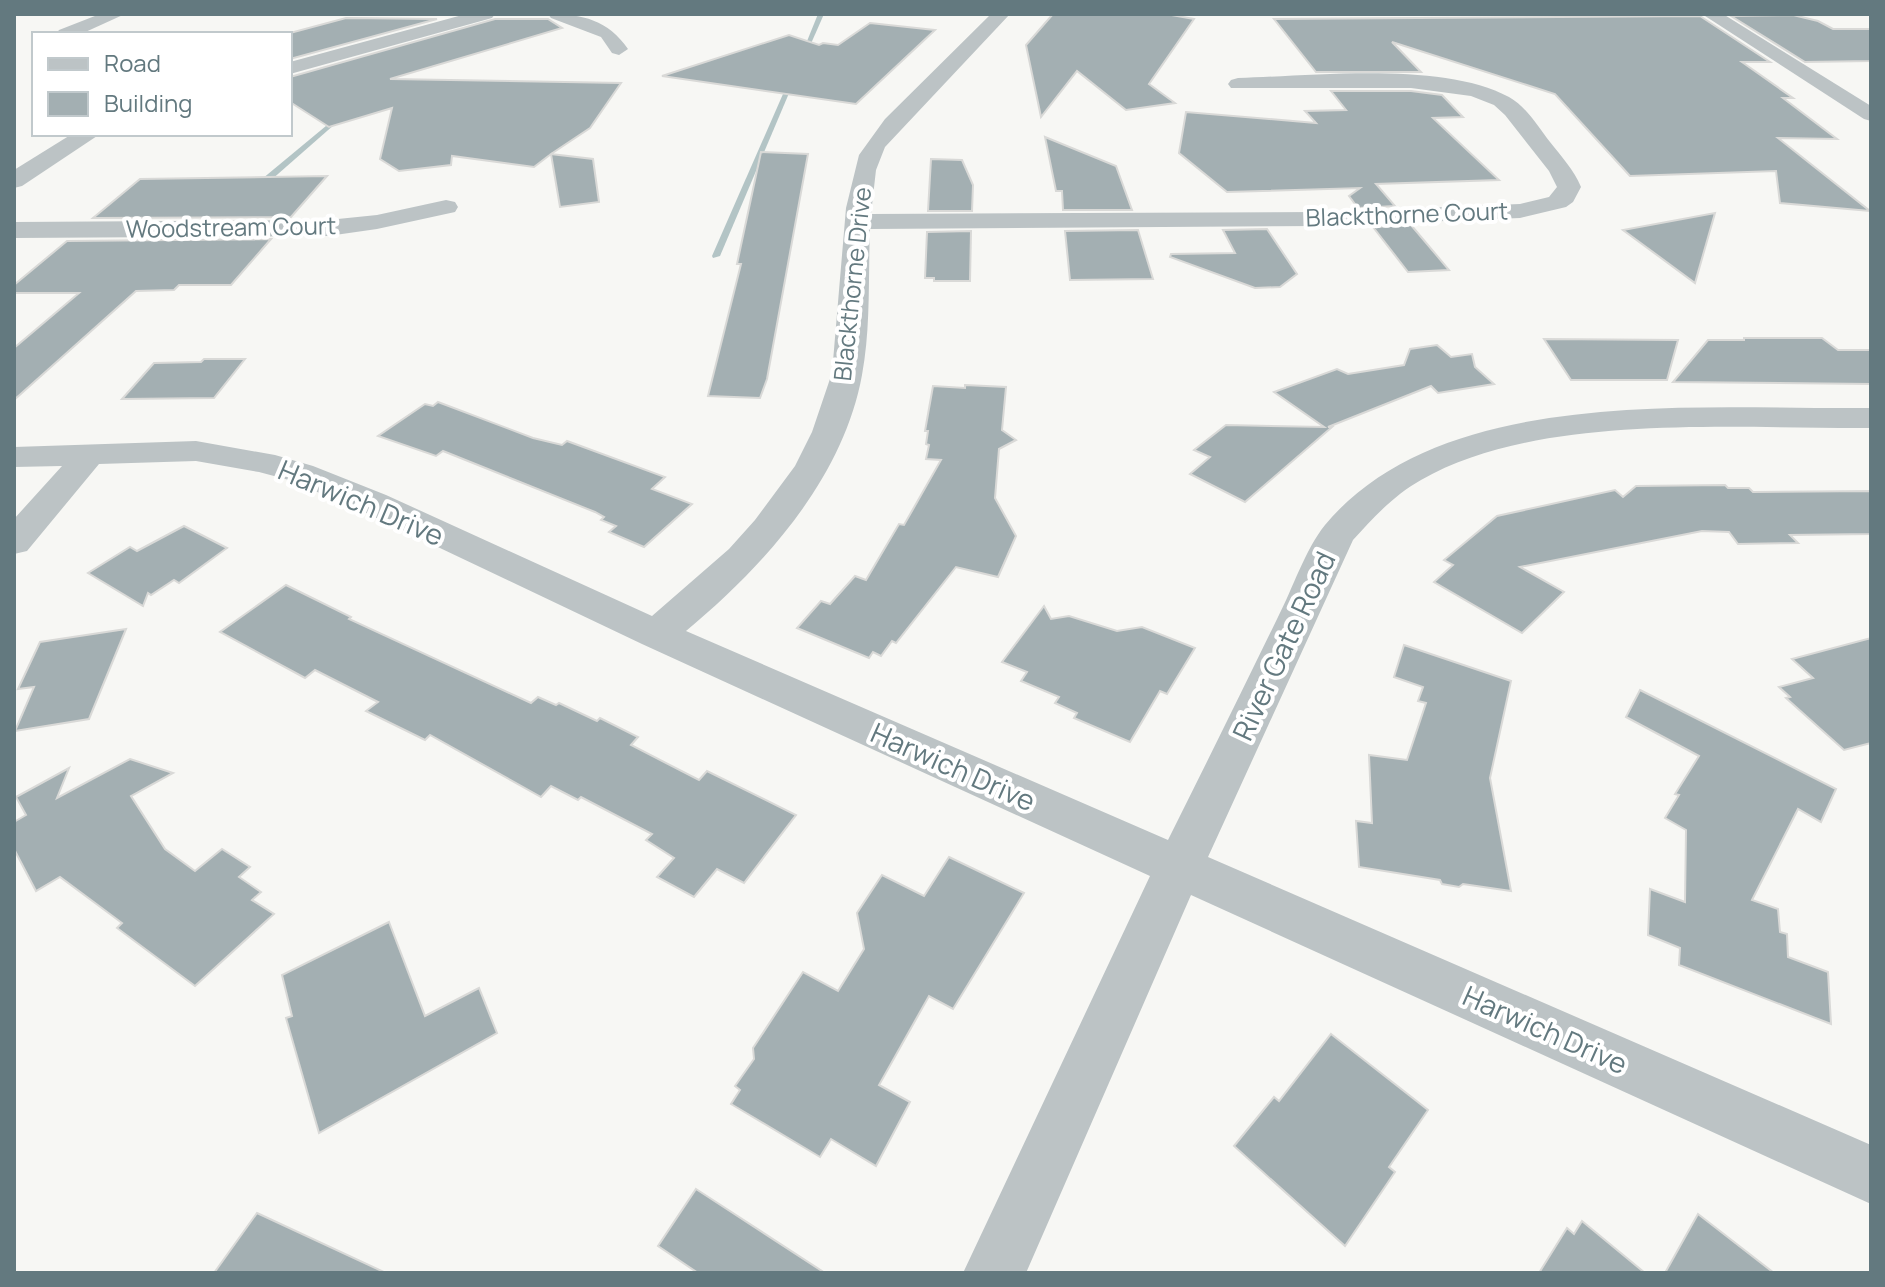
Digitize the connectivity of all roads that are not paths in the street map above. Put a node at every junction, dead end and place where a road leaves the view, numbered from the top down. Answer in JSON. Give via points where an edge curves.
{"nodes":[{"id":1,"x":116,"y":14,"type":"edge"},
{"id":2,"x":486,"y":14,"type":"edge"},
{"id":3,"x":557,"y":14,"type":"edge"},
{"id":4,"x":1001,"y":14,"type":"edge"},
{"id":5,"x":1711,"y":14,"type":"edge"},
{"id":6,"x":70,"y":32,"type":"edge"},
{"id":7,"x":619,"y":49,"type":"dead end"},
{"id":8,"x":292,"y":67,"type":"edge"},
{"id":9,"x":1238,"y":84,"type":"dead end"},
{"id":10,"x":1871,"y":115,"type":"edge"},
{"id":11,"x":85,"y":136,"type":"edge"},
{"id":12,"x":14,"y":181,"type":"edge"},
{"id":13,"x":446,"y":207,"type":"dead end"},
{"id":14,"x":860,"y":222,"type":"junction"},
{"id":15,"x":14,"y":230,"type":"edge"},
{"id":16,"x":1871,"y":418,"type":"edge"},
{"id":17,"x":91,"y":453,"type":"junction"},
{"id":18,"x":14,"y":457,"type":"edge"},
{"id":19,"x":14,"y":542,"type":"edge"},
{"id":20,"x":656,"y":634,"type":"junction"},
{"id":21,"x":1179,"y":867,"type":"junction"},
{"id":22,"x":1871,"y":1175,"type":"edge"},
{"id":23,"x":994,"y":1273,"type":"edge"}],
"edges":[{"from":1,"to":6,"type":"street"},
{"from":2,"to":8,"type":"street"},
{"from":3,"to":7,"type":"street","via":[[608,33]]},
{"from":4,"to":14,"type":"street","name":"Blackthorne Drive","via":[[879,140],[865,169]]},
{"from":5,"to":10,"type":"street"},
{"from":9,"to":14,"type":"street","name":"Blackthorne Court","via":[[1409,82],[1480,92],[1511,108],[1569,187],[1557,202],[1520,211],[1358,218]]},
{"from":11,"to":12,"type":"street"},
{"from":13,"to":15,"type":"street","name":"Woodstream Court","via":[[328,228]]},
{"from":14,"to":20,"type":"street","name":"Blackthorne Drive","via":[[850,359],[823,446],[784,510],[738,564]]},
{"from":16,"to":21,"type":"street","name":"River Gate Road","via":[[1561,424],[1464,446],[1429,460],[1373,495],[1337,535]]},
{"from":17,"to":18,"type":"street","name":"Harwich Drive"},
{"from":17,"to":19,"type":"street"},
{"from":17,"to":20,"type":"street","name":"Harwich Drive","via":[[196,451],[301,473]]},
{"from":20,"to":21,"type":"street","name":"Harwich Drive"},
{"from":21,"to":22,"type":"street","name":"Harwich Drive"},
{"from":21,"to":23,"type":"street","name":"River Gate Road"}]}
